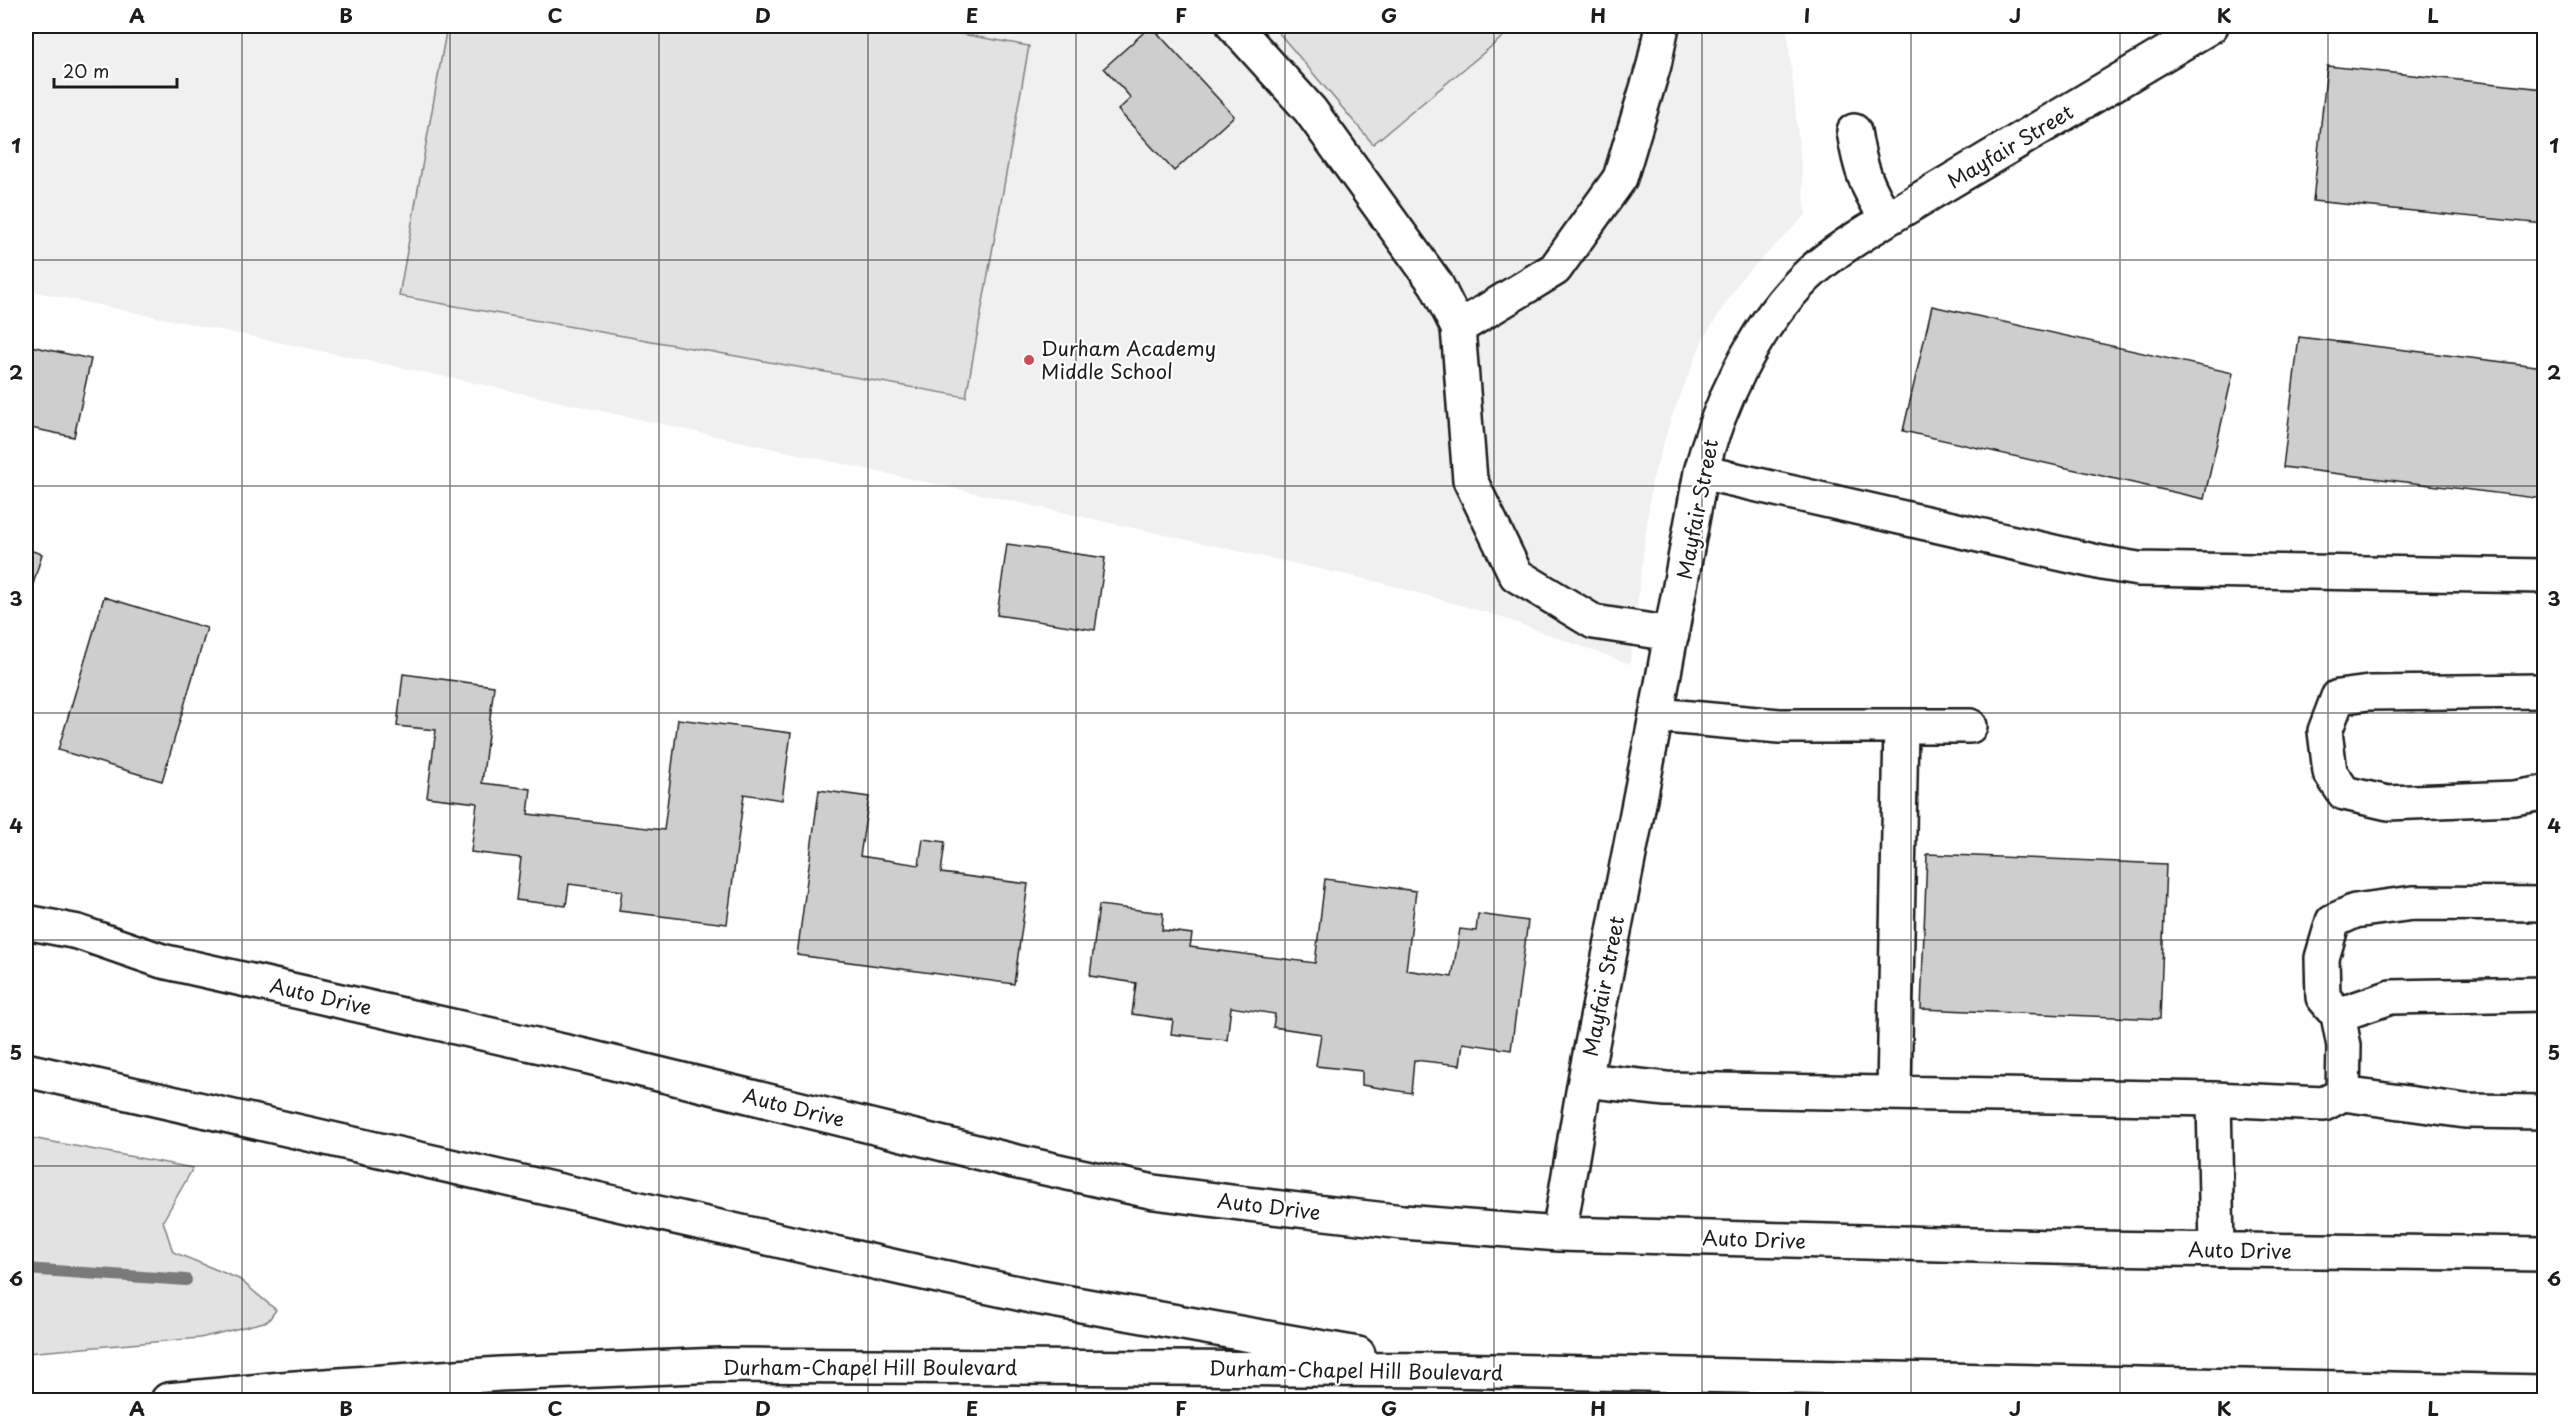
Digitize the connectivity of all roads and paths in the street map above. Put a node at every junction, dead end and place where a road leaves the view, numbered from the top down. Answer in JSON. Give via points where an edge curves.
{"nodes":[{"id":1,"x":1234,"y":26,"type":"edge"},
{"id":2,"x":1662,"y":26,"type":"edge"},
{"id":3,"x":2211,"y":26,"type":"edge"},
{"id":4,"x":1854,"y":131,"type":"dead end"},
{"id":5,"x":1887,"y":219,"type":"junction"},
{"id":6,"x":1458,"y":328,"type":"junction"},
{"id":7,"x":1701,"y":472,"type":"junction"},
{"id":8,"x":2544,"y":576,"type":"edge"},
{"id":9,"x":1672,"y":634,"type":"junction"},
{"id":10,"x":2544,"y":691,"type":"edge"},
{"id":11,"x":1656,"y":715,"type":"junction"},
{"id":12,"x":1901,"y":726,"type":"junction"},
{"id":13,"x":1970,"y":726,"type":"dead end"},
{"id":14,"x":2544,"y":794,"type":"edge"},
{"id":15,"x":2544,"y":904,"type":"edge"},
{"id":16,"x":26,"y":922,"type":"edge"},
{"id":17,"x":2544,"y":994,"type":"edge"},
{"id":18,"x":2338,"y":1015,"type":"junction"},
{"id":19,"x":26,"y":1070,"type":"edge"},
{"id":20,"x":1585,"y":1080,"type":"junction"},
{"id":21,"x":1894,"y":1093,"type":"junction"},
{"id":22,"x":2343,"y":1094,"type":"junction"},
{"id":23,"x":2214,"y":1099,"type":"junction"},
{"id":24,"x":2544,"y":1112,"type":"edge"},
{"id":25,"x":1559,"y":1234,"type":"junction"},
{"id":26,"x":2217,"y":1250,"type":"junction"},
{"id":27,"x":2544,"y":1254,"type":"edge"},
{"id":28,"x":1442,"y":1370,"type":"junction"},
{"id":29,"x":2544,"y":1392,"type":"edge"},
{"id":30,"x":168,"y":1401,"type":"edge"}],
"edges":[{"from":1,"to":6,"type":"street","via":[[1310,110],[1437,284]]},
{"from":2,"to":6,"type":"street","via":[[1620,178],[1555,269]]},
{"from":3,"to":5,"type":"street","name":"Mayfair Street"},
{"from":4,"to":5,"type":"street","via":[[1860,169]]},
{"from":5,"to":7,"type":"street","name":"Mayfair Street","via":[[1837,251],[1798,284],[1765,328],[1735,378],[1710,435]]},
{"from":6,"to":9,"type":"street","via":[[1470,480],[1516,575],[1594,622]]},
{"from":7,"to":8,"type":"street","via":[[2138,568]]},
{"from":7,"to":9,"type":"street","name":"Mayfair Street"},
{"from":9,"to":11,"type":"street","name":"Mayfair Street"},
{"from":10,"to":14,"type":"street","via":[[2369,693],[2338,698],[2325,731],[2330,772],[2344,793],[2388,803]]},
{"from":11,"to":12,"type":"street","via":[[1779,726]]},
{"from":11,"to":20,"type":"street","name":"Mayfair Street"},
{"from":12,"to":13,"type":"street"},
{"from":12,"to":21,"type":"street"},
{"from":15,"to":18,"type":"street","via":[[2413,903],[2355,911],[2333,921],[2322,958],[2323,997]]},
{"from":16,"to":25,"type":"street","name":"Auto Drive","via":[[78,932],[162,961],[585,1056],[1084,1178],[1246,1204]]},
{"from":17,"to":18,"type":"street","via":[[2391,997]]},
{"from":18,"to":22,"type":"street","via":[[2344,1046]]},
{"from":19,"to":28,"type":"street","via":[[1036,1297]]},
{"from":20,"to":21,"type":"street","via":[[1665,1089]]},
{"from":20,"to":25,"type":"street","name":"Mayfair Street"},
{"from":21,"to":23,"type":"street"},
{"from":22,"to":23,"type":"street","via":[[2324,1104]]},
{"from":22,"to":24,"type":"street","via":[[2465,1111]]},
{"from":23,"to":26,"type":"street"},
{"from":25,"to":26,"type":"street","name":"Auto Drive"},
{"from":26,"to":27,"type":"street","name":"Auto Drive"},
{"from":28,"to":29,"type":"street","name":"Durham-Chapel Hill Boulevard"},
{"from":28,"to":30,"type":"street","name":"Durham-Chapel Hill Boulevard","via":[[720,1365],[500,1374]]}]}
